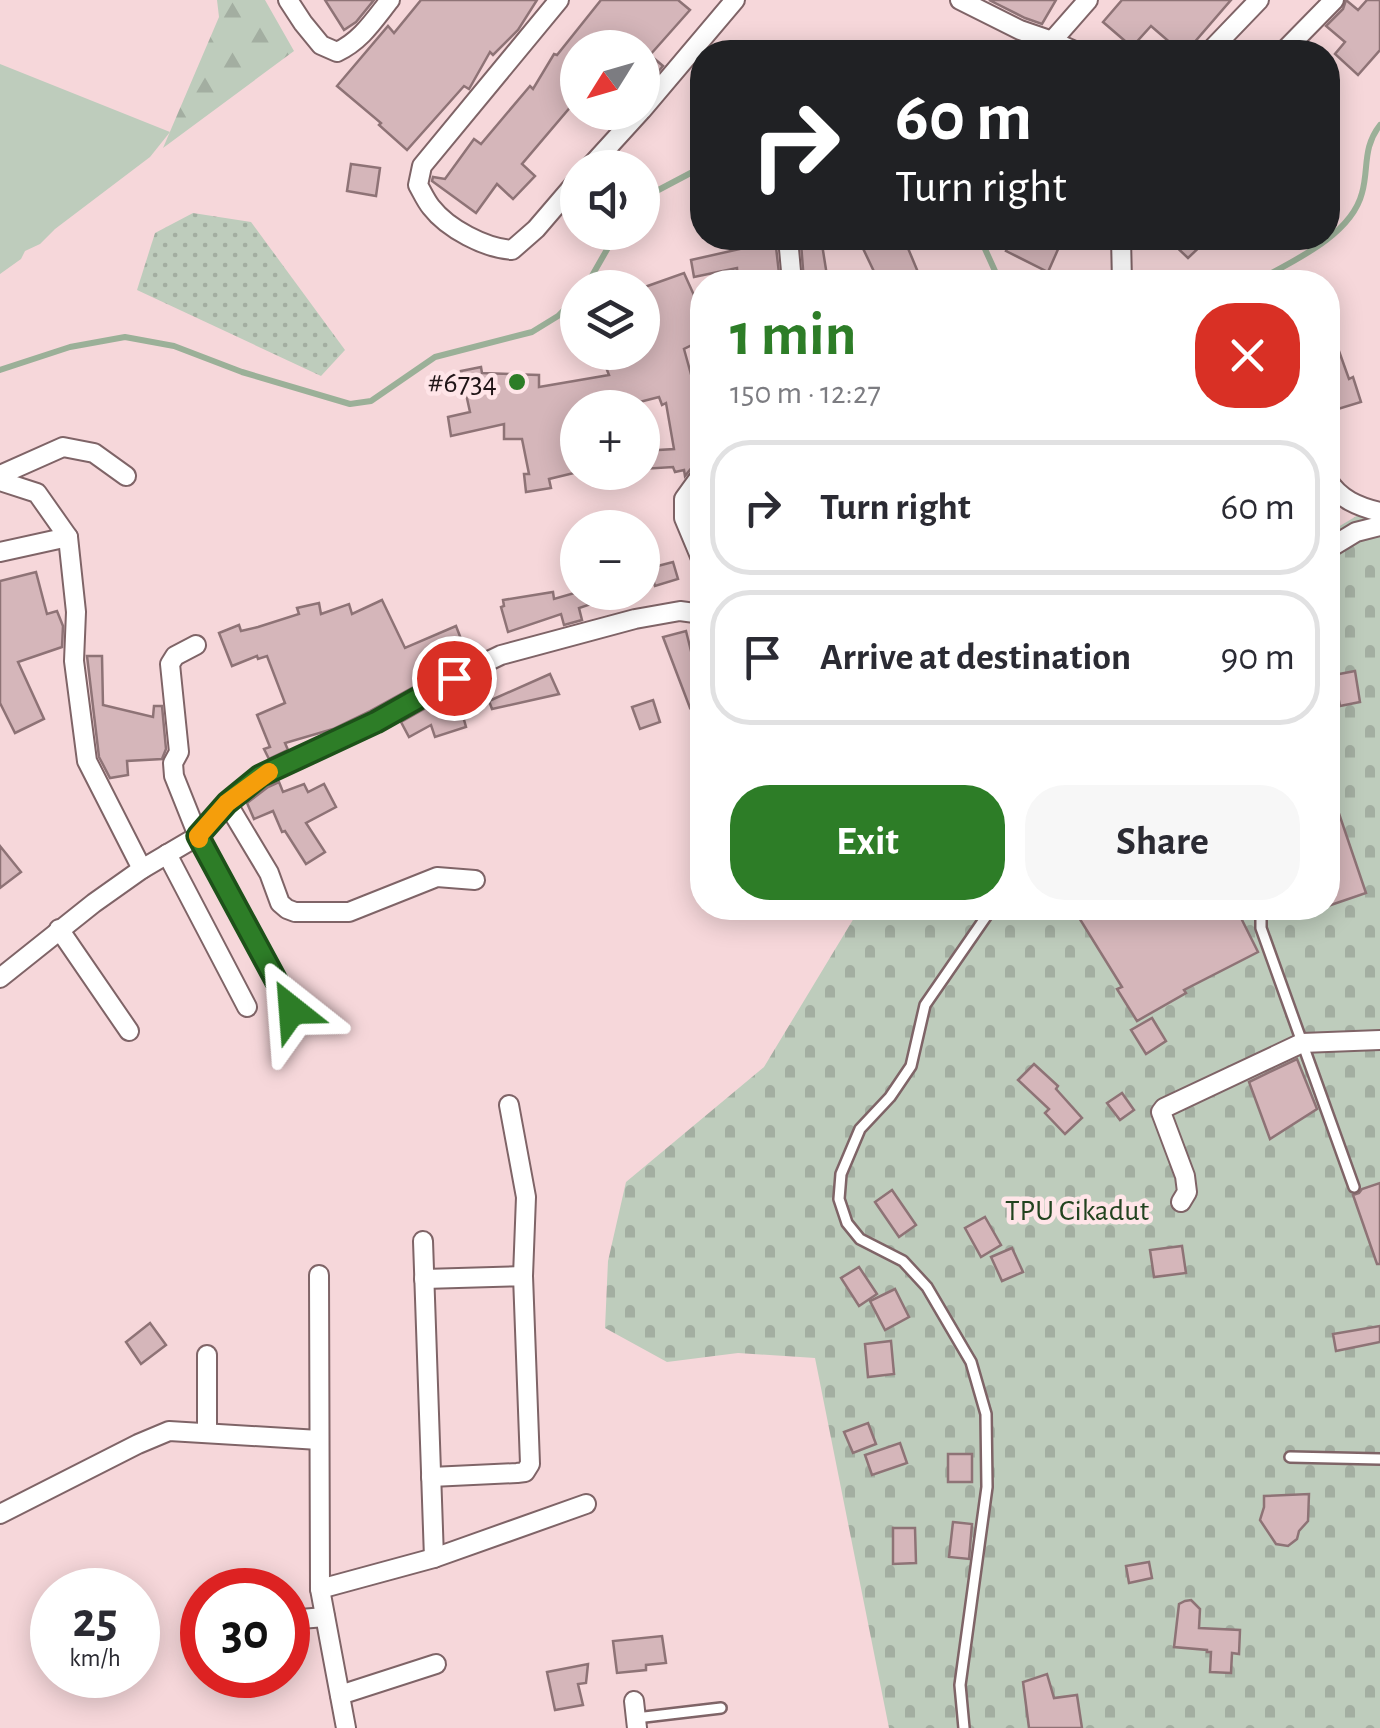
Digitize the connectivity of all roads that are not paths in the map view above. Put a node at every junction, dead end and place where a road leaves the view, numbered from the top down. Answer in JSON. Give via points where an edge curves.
{"nodes":[{"id":1,"x":288,"y":0,"type":"edge"},
{"id":2,"x":390,"y":0,"type":"edge"},
{"id":3,"x":559,"y":0,"type":"edge"},
{"id":4,"x":735,"y":0,"type":"edge"},
{"id":5,"x":960,"y":0,"type":"edge"},
{"id":6,"x":1088,"y":0,"type":"edge"},
{"id":7,"x":1259,"y":0,"type":"edge"},
{"id":8,"x":1334,"y":0,"type":"edge"},
{"id":9,"x":701,"y":40,"type":"edge"},
{"id":10,"x":1049,"y":40,"type":"edge"},
{"id":11,"x":1053,"y":40,"type":"edge"},
{"id":12,"x":1220,"y":40,"type":"edge"},
{"id":13,"x":1296,"y":40,"type":"edge"},
{"id":14,"x":690,"y":53,"type":"edge"},
{"id":15,"x":660,"y":89,"type":"edge"},
{"id":16,"x":623,"y":130,"type":"edge"},
{"id":17,"x":605,"y":150,"type":"edge"},
{"id":18,"x":560,"y":201,"type":"edge"},
{"id":19,"x":43,"y":456,"type":"junction"},
{"id":20,"x":126,"y":476,"type":"dead end"},
{"id":21,"x":0,"y":478,"type":"edge"},
{"id":22,"x":690,"y":491,"type":"edge"},
{"id":23,"x":37,"y":493,"type":"junction"},
{"id":24,"x":1340,"y":495,"type":"edge"},
{"id":25,"x":1380,"y":512,"type":"edge"},
{"id":26,"x":1380,"y":526,"type":"edge"},
{"id":27,"x":690,"y":532,"type":"edge"},
{"id":28,"x":68,"y":537,"type":"junction"},
{"id":29,"x":1340,"y":542,"type":"edge"},
{"id":30,"x":0,"y":552,"type":"edge"},
{"id":31,"x":690,"y":612,"type":"edge"},
{"id":32,"x":196,"y":645,"type":"dead end"},
{"id":33,"x":227,"y":803,"type":"junction"},
{"id":34,"x":198,"y":836,"type":"junction"},
{"id":35,"x":167,"y":854,"type":"junction"},
{"id":36,"x":142,"y":869,"type":"junction"},
{"id":37,"x":475,"y":880,"type":"dead end"},
{"id":38,"x":984,"y":920,"type":"edge"},
{"id":39,"x":1261,"y":920,"type":"edge"},
{"id":40,"x":59,"y":929,"type":"junction"},
{"id":41,"x":3,"y":969,"type":"edge"},
{"id":42,"x":247,"y":1007,"type":"dead end"},
{"id":43,"x":292,"y":1010,"type":"dead end"},
{"id":44,"x":130,"y":1031,"type":"dead end"},
{"id":45,"x":1380,"y":1040,"type":"edge"},
{"id":46,"x":1302,"y":1043,"type":"junction"},
{"id":47,"x":509,"y":1105,"type":"dead end"},
{"id":48,"x":1354,"y":1187,"type":"dead end"},
{"id":49,"x":1181,"y":1202,"type":"dead end"},
{"id":50,"x":423,"y":1241,"type":"dead end"},
{"id":51,"x":319,"y":1275,"type":"dead end"},
{"id":52,"x":523,"y":1276,"type":"junction"},
{"id":53,"x":424,"y":1279,"type":"junction"},
{"id":54,"x":208,"y":1355,"type":"dead end"},
{"id":55,"x":206,"y":1432,"type":"junction"},
{"id":56,"x":320,"y":1440,"type":"junction"},
{"id":57,"x":1290,"y":1457,"type":"dead end"},
{"id":58,"x":1380,"y":1459,"type":"edge"},
{"id":59,"x":431,"y":1476,"type":"junction"},
{"id":60,"x":586,"y":1504,"type":"dead end"},
{"id":61,"x":0,"y":1514,"type":"edge"},
{"id":62,"x":434,"y":1558,"type":"junction"},
{"id":63,"x":320,"y":1589,"type":"junction"},
{"id":64,"x":325,"y":1617,"type":"junction"},
{"id":65,"x":310,"y":1618,"type":"edge"},
{"id":66,"x":436,"y":1664,"type":"dead end"},
{"id":67,"x":340,"y":1695,"type":"junction"},
{"id":68,"x":721,"y":1708,"type":"dead end"},
{"id":69,"x":636,"y":1716,"type":"edge"},
{"id":70,"x":346,"y":1728,"type":"edge"},
{"id":71,"x":964,"y":1728,"type":"edge"}],
"edges":[{"from":1,"to":2,"type":"street","via":[[321,45],[337,52],[367,30]]},
{"from":3,"to":18,"type":"street","via":[[422,166],[418,185],[432,210],[495,249],[512,250]]},
{"from":4,"to":9,"type":"street"},
{"from":5,"to":10,"type":"street"},
{"from":6,"to":11,"type":"street"},
{"from":7,"to":12,"type":"street"},
{"from":8,"to":13,"type":"street"},
{"from":14,"to":15,"type":"street"},
{"from":16,"to":17,"type":"street"},
{"from":19,"to":20,"type":"street","via":[[63,447],[94,454]]},
{"from":19,"to":21,"type":"street"},
{"from":19,"to":23,"type":"street"},
{"from":21,"to":23,"type":"street"},
{"from":22,"to":27,"type":"street","via":[[684,518]]},
{"from":23,"to":28,"type":"street"},
{"from":24,"to":25,"type":"street"},
{"from":26,"to":29,"type":"street"},
{"from":28,"to":30,"type":"street"},
{"from":28,"to":36,"type":"street","via":[[87,761]]},
{"from":31,"to":33,"type":"street","via":[[634,619],[501,655],[260,776]]},
{"from":32,"to":34,"type":"street","via":[[170,664],[179,752],[174,776]]},
{"from":33,"to":34,"type":"street"},
{"from":33,"to":37,"type":"street","via":[[280,903],[295,912],[349,912],[437,876]]},
{"from":34,"to":35,"type":"street"},
{"from":34,"to":43,"type":"street"},
{"from":35,"to":36,"type":"street"},
{"from":35,"to":42,"type":"street"},
{"from":36,"to":40,"type":"street"},
{"from":38,"to":71,"type":"lane","via":[[925,1005],[911,1066],[860,1129],[841,1174],[839,1199],[860,1239],[903,1261],[926,1287],[970,1362],[986,1414],[987,1488],[960,1686]]},
{"from":39,"to":46,"type":"lane"},
{"from":40,"to":41,"type":"street"},
{"from":40,"to":44,"type":"street"},
{"from":45,"to":46,"type":"street"},
{"from":46,"to":48,"type":"lane"},
{"from":46,"to":49,"type":"street","via":[[1164,1108],[1185,1176]]},
{"from":47,"to":52,"type":"street","via":[[526,1198]]},
{"from":50,"to":53,"type":"street"},
{"from":51,"to":56,"type":"street"},
{"from":52,"to":53,"type":"street"},
{"from":52,"to":59,"type":"street","via":[[530,1464],[517,1473]]},
{"from":53,"to":59,"type":"street"},
{"from":54,"to":55,"type":"street"},
{"from":55,"to":56,"type":"street"},
{"from":55,"to":61,"type":"street","via":[[169,1431]]},
{"from":56,"to":63,"type":"street"},
{"from":57,"to":58,"type":"lane"},
{"from":59,"to":62,"type":"street"},
{"from":60,"to":62,"type":"street"},
{"from":62,"to":63,"type":"street"},
{"from":63,"to":64,"type":"street"},
{"from":64,"to":65,"type":"street"},
{"from":64,"to":67,"type":"street"},
{"from":66,"to":67,"type":"street"},
{"from":67,"to":70,"type":"street"},
{"from":68,"to":69,"type":"lane"}]}
